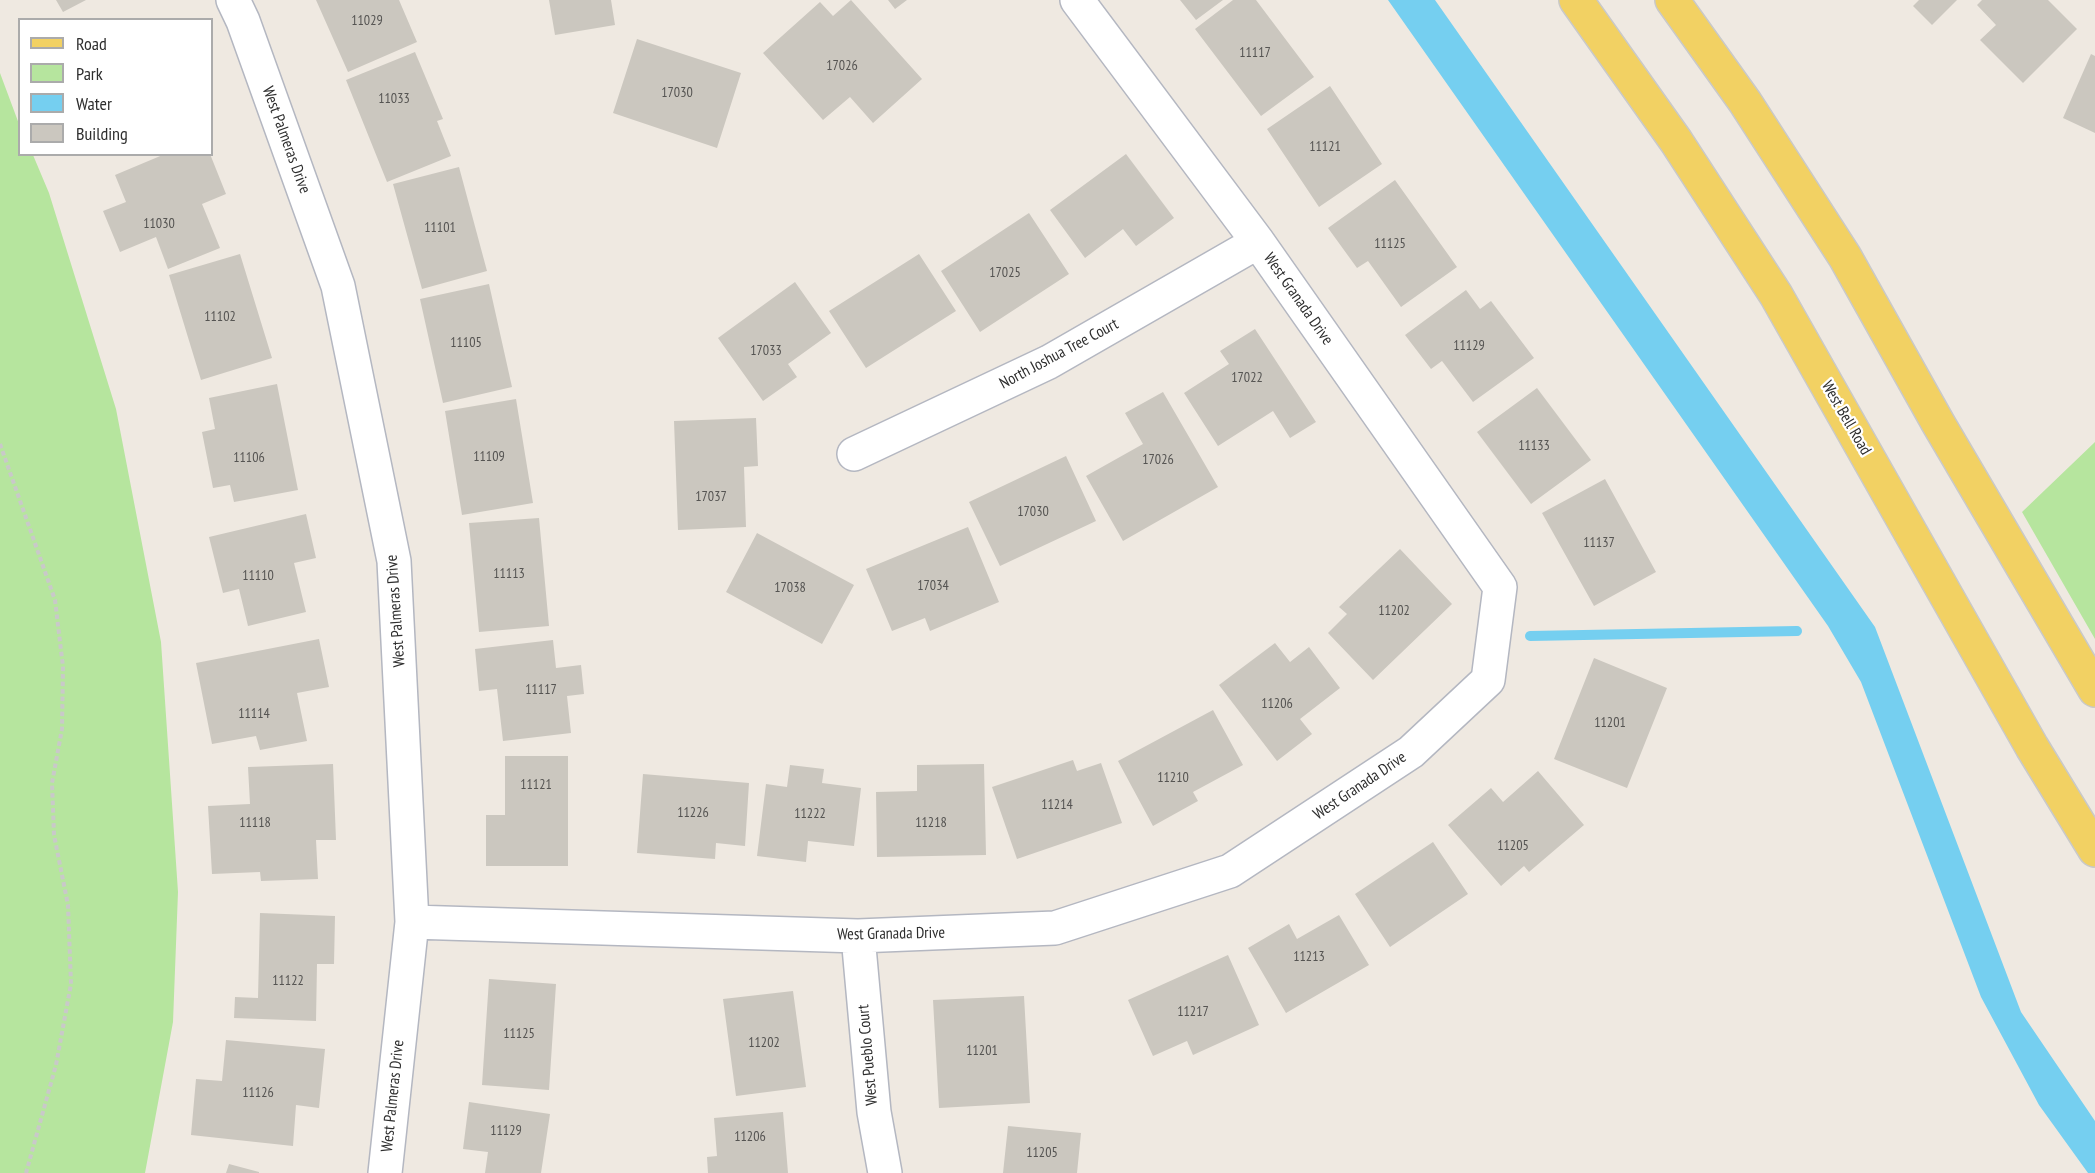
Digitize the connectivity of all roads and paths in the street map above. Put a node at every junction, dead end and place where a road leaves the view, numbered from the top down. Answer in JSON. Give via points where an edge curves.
{"nodes":[{"id":1,"x":233,"y":0,"type":"edge"},
{"id":2,"x":1077,"y":0,"type":"edge"},
{"id":3,"x":1576,"y":0,"type":"edge"},
{"id":4,"x":1672,"y":0,"type":"edge"},
{"id":5,"x":1258,"y":242,"type":"junction"},
{"id":6,"x":0,"y":444,"type":"edge"},
{"id":7,"x":854,"y":454,"type":"dead end"},
{"id":8,"x":2095,"y":690,"type":"edge"},
{"id":9,"x":2095,"y":850,"type":"edge"},
{"id":10,"x":412,"y":922,"type":"junction"},
{"id":11,"x":858,"y":936,"type":"junction"},
{"id":12,"x":26,"y":1173,"type":"edge"},
{"id":13,"x":385,"y":1173,"type":"edge"},
{"id":14,"x":885,"y":1173,"type":"edge"}],
"edges":[{"from":1,"to":10,"type":"street","name":"West Palmeras Drive","via":[[338,286],[394,561]]},
{"from":2,"to":5,"type":"street","name":"West Granada Drive"},
{"from":3,"to":9,"type":"main road","name":"West Bell Road","via":[[1676,141],[1776,295],[2032,747]]},
{"from":4,"to":8,"type":"main road","via":[[1745,102],[1845,257]]},
{"from":5,"to":7,"type":"street","name":"North Joshua Tree Court","via":[[1049,362]]},
{"from":5,"to":11,"type":"street","name":"West Granada Drive","via":[[1500,587],[1488,680],[1411,752],[1230,872],[1055,928]]},
{"from":6,"to":12,"type":"path","via":[[55,600],[63,667],[62,729],[52,783],[54,835],[68,905],[71,984],[56,1065]]},
{"from":10,"to":11,"type":"street","name":"West Granada Drive"},
{"from":10,"to":13,"type":"street","name":"West Palmeras Drive"},
{"from":11,"to":14,"type":"street","name":"West Pueblo Court","via":[[874,1112]]}]}
